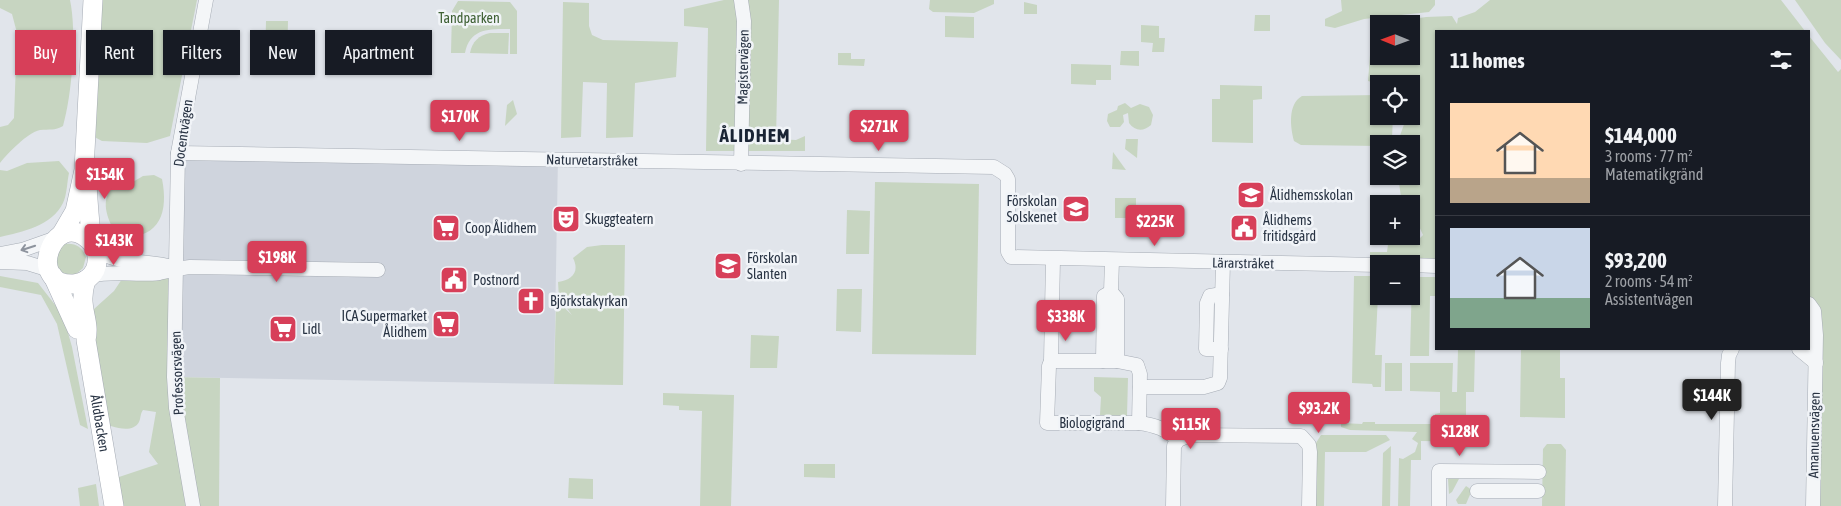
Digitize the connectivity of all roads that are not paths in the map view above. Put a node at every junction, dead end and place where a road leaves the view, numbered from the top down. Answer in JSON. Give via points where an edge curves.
{"nodes":[{"id":1,"x":93,"y":0,"type":"edge"},
{"id":2,"x":206,"y":0,"type":"edge"},
{"id":3,"x":741,"y":0,"type":"edge"},
{"id":4,"x":178,"y":153,"type":"junction"},
{"id":5,"x":741,"y":164,"type":"junction"},
{"id":6,"x":84,"y":170,"type":"junction"},
{"id":7,"x":58,"y":237,"type":"junction"},
{"id":8,"x":95,"y":247,"type":"junction"},
{"id":9,"x":0,"y":254,"type":"edge"},
{"id":10,"x":1018,"y":259,"type":"joint"},
{"id":11,"x":1053,"y":260,"type":"junction"},
{"id":12,"x":1112,"y":260,"type":"junction"},
{"id":13,"x":0,"y":262,"type":"edge"},
{"id":14,"x":1223,"y":262,"type":"junction"},
{"id":15,"x":1370,"y":265,"type":"edge"},
{"id":16,"x":1420,"y":266,"type":"edge"},
{"id":17,"x":1435,"y":266,"type":"edge"},
{"id":18,"x":175,"y":268,"type":"junction"},
{"id":19,"x":378,"y":270,"type":"dead end"},
{"id":20,"x":52,"y":273,"type":"junction"},
{"id":21,"x":89,"y":278,"type":"junction"},
{"id":22,"x":1810,"y":305,"type":"edge"},
{"id":23,"x":86,"y":340,"type":"junction"},
{"id":24,"x":1732,"y":350,"type":"edge"},
{"id":25,"x":1800,"y":350,"type":"edge"},
{"id":26,"x":1052,"y":361,"type":"junction"},
{"id":27,"x":1110,"y":361,"type":"junction"},
{"id":28,"x":1816,"y":363,"type":"junction"},
{"id":29,"x":1140,"y":387,"type":"junction"},
{"id":30,"x":1139,"y":423,"type":"junction"},
{"id":31,"x":1178,"y":440,"type":"junction"},
{"id":32,"x":1539,"y":472,"type":"dead end"},
{"id":33,"x":1477,"y":491,"type":"dead end"},
{"id":34,"x":1538,"y":491,"type":"dead end"},
{"id":35,"x":114,"y":506,"type":"edge"},
{"id":36,"x":193,"y":506,"type":"edge"},
{"id":37,"x":1173,"y":506,"type":"edge"},
{"id":38,"x":1309,"y":506,"type":"edge"},
{"id":39,"x":1439,"y":506,"type":"edge"},
{"id":40,"x":1725,"y":506,"type":"edge"},
{"id":41,"x":1813,"y":506,"type":"edge"}],
"edges":[{"from":1,"to":6,"type":"main road","name":"Ålidbacken"},
{"from":2,"to":4,"type":"street","name":"Docentvägen"},
{"from":3,"to":5,"type":"street","name":"Magistervägen","via":[[744,21]]},
{"from":4,"to":5,"type":"street","name":"Naturvetarstråket"},
{"from":4,"to":18,"type":"street","name":"Docentvägen"},
{"from":5,"to":10,"type":"street","name":"Naturvetarstråket","via":[[994,167],[1008,179],[1008,252]]},
{"from":6,"to":7,"type":"main road","name":"Ålidbacken","via":[[75,212]]},
{"from":6,"to":8,"type":"main road","name":"Ålidbacken"},
{"from":7,"to":8,"type":"main road","via":[[76,233],[84,235]]},
{"from":7,"to":9,"type":"street","one_way":true},
{"from":7,"to":20,"type":"main road","name":"Ålidbacken","via":[[47,254]]},
{"from":8,"to":18,"type":"street","via":[[115,259],[160,263]]},
{"from":8,"to":21,"type":"main road","name":"Ålidbacken","via":[[97,264]]},
{"from":10,"to":11,"type":"street","name":"Lärarstråket"},
{"from":11,"to":12,"type":"street","name":"Lärarstråket"},
{"from":11,"to":26,"type":"street","name":"Biologigränd"},
{"from":12,"to":14,"type":"street","name":"Lärarstråket"},
{"from":12,"to":27,"type":"street","via":[[1111,292],[1117,299]]},
{"from":13,"to":20,"type":"street","via":[[27,263]]},
{"from":14,"to":15,"type":"street","name":"Lärarstråket"},
{"from":14,"to":29,"type":"street","via":[[1218,383],[1213,386]]},
{"from":16,"to":17,"type":"street"},
{"from":18,"to":19,"type":"street"},
{"from":18,"to":21,"type":"street","via":[[159,273],[102,273]]},
{"from":18,"to":36,"type":"street","name":"Professorsvägen","via":[[176,408]]},
{"from":20,"to":21,"type":"main road","via":[[64,283],[73,284]]},
{"from":20,"to":23,"type":"main road","name":"Ålidbacken","via":[[80,335]]},
{"from":21,"to":23,"type":"main road","name":"Ålidbacken","via":[[81,298],[88,332]]},
{"from":22,"to":28,"type":"street","name":"Amanuensvägen","via":[[1816,320]]},
{"from":23,"to":35,"type":"main road","name":"Ålidbacken"},
{"from":24,"to":40,"type":"street","via":[[1728,363]]},
{"from":25,"to":28,"type":"street"},
{"from":26,"to":27,"type":"street","name":"Biologigränd"},
{"from":26,"to":30,"type":"street","name":"Biologigränd","via":[[1049,366],[1047,423]]},
{"from":27,"to":29,"type":"street","name":"Biologigränd","via":[[1137,365]]},
{"from":28,"to":41,"type":"street","name":"Amanuensvägen"},
{"from":29,"to":30,"type":"street","name":"Biologigränd"},
{"from":30,"to":31,"type":"street","name":"Biologigränd","via":[[1168,431]]},
{"from":31,"to":37,"type":"street","via":[[1173,454]]},
{"from":31,"to":38,"type":"street","via":[[1190,436],[1300,436],[1309,445]]},
{"from":32,"to":39,"type":"street","via":[[1439,471]]},
{"from":33,"to":34,"type":"street"}]}
